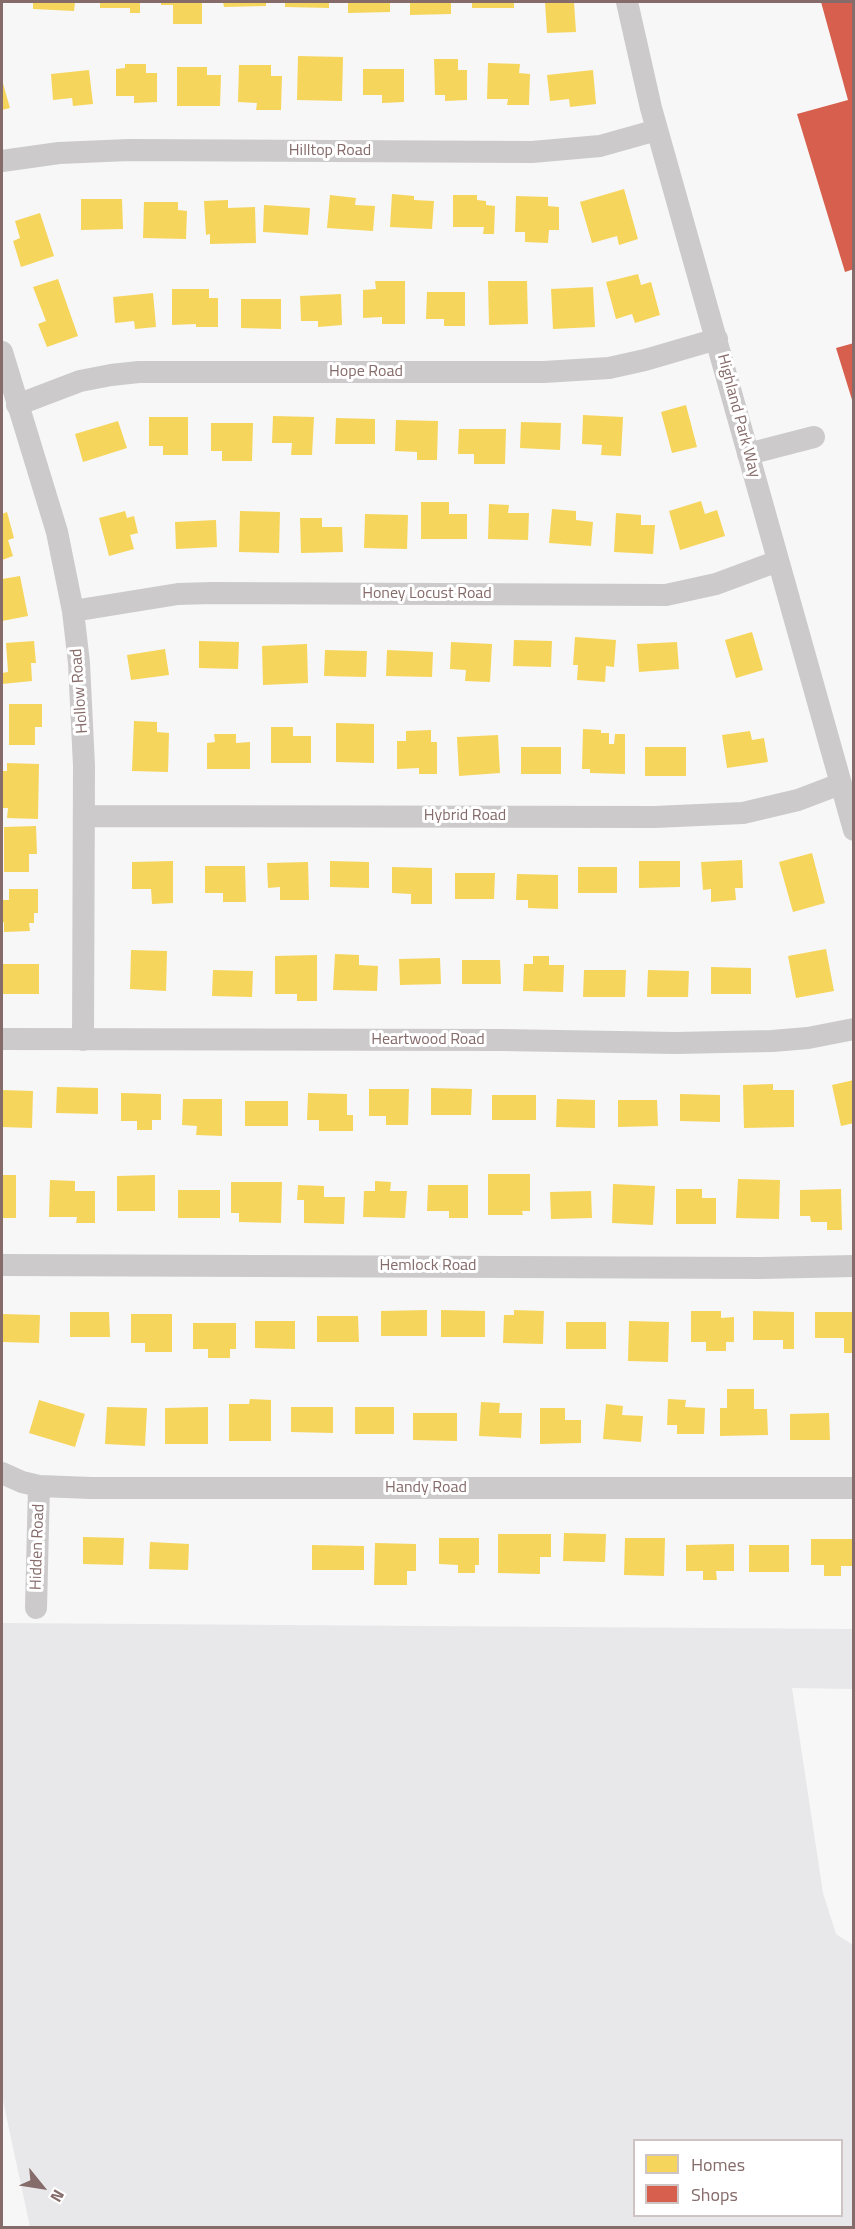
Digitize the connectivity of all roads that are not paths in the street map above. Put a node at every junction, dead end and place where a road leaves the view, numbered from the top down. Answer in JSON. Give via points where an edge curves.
{"nodes":[{"id":1,"x":627,"y":2,"type":"edge"},
{"id":2,"x":657,"y":130,"type":"junction"},
{"id":3,"x":2,"y":160,"type":"edge"},
{"id":4,"x":717,"y":339,"type":"junction"},
{"id":5,"x":2,"y":352,"type":"edge"},
{"id":6,"x":17,"y":405,"type":"junction"},
{"id":7,"x":814,"y":437,"type":"dead end"},
{"id":8,"x":748,"y":454,"type":"junction"},
{"id":9,"x":778,"y":561,"type":"junction"},
{"id":10,"x":73,"y":611,"type":"junction"},
{"id":11,"x":840,"y":784,"type":"junction"},
{"id":12,"x":85,"y":816,"type":"junction"},
{"id":13,"x":854,"y":830,"type":"edge"},
{"id":14,"x":854,"y":1029,"type":"edge"},
{"id":15,"x":2,"y":1039,"type":"edge"},
{"id":16,"x":83,"y":1040,"type":"junction"},
{"id":17,"x":2,"y":1265,"type":"edge"},
{"id":18,"x":854,"y":1266,"type":"edge"},
{"id":19,"x":2,"y":1473,"type":"edge"},
{"id":20,"x":39,"y":1486,"type":"junction"},
{"id":21,"x":854,"y":1488,"type":"edge"},
{"id":22,"x":36,"y":1608,"type":"dead end"}],
"edges":[{"from":1,"to":2,"type":"street","name":"Highland Park Way"},
{"from":2,"to":3,"type":"street","name":"Hilltop Road","via":[[600,146],[532,152],[129,150]]},
{"from":2,"to":4,"type":"street","name":"Highland Park Way"},
{"from":4,"to":6,"type":"street","name":"Hope Road","via":[[609,368],[555,372],[139,372],[80,381]]},
{"from":4,"to":8,"type":"street","name":"Highland Park Way"},
{"from":5,"to":6,"type":"street","name":"Hollow Road"},
{"from":6,"to":10,"type":"street","name":"Hollow Road","via":[[57,532]]},
{"from":7,"to":8,"type":"street"},
{"from":8,"to":9,"type":"street","name":"Highland Park Way"},
{"from":9,"to":10,"type":"street","name":"Honey Locust Road","via":[[716,584],[666,595],[212,593],[178,594]]},
{"from":9,"to":11,"type":"street","name":"Highland Park Way"},
{"from":10,"to":12,"type":"street","name":"Hollow Road"},
{"from":11,"to":12,"type":"street","name":"Hybrid Road","via":[[798,800],[743,813],[655,817]]},
{"from":11,"to":13,"type":"street","name":"Highland Park Way"},
{"from":12,"to":16,"type":"street","name":"Hollow Road"},
{"from":14,"to":16,"type":"street","name":"Heartwood Road","via":[[772,1041],[676,1043]]},
{"from":15,"to":16,"type":"street","name":"Heartwood Road"},
{"from":17,"to":18,"type":"street","name":"Hemlock Road"},
{"from":19,"to":20,"type":"street","name":"Handy Road"},
{"from":20,"to":21,"type":"street","name":"Handy Road"},
{"from":20,"to":22,"type":"street","name":"Hidden Road"}]}
